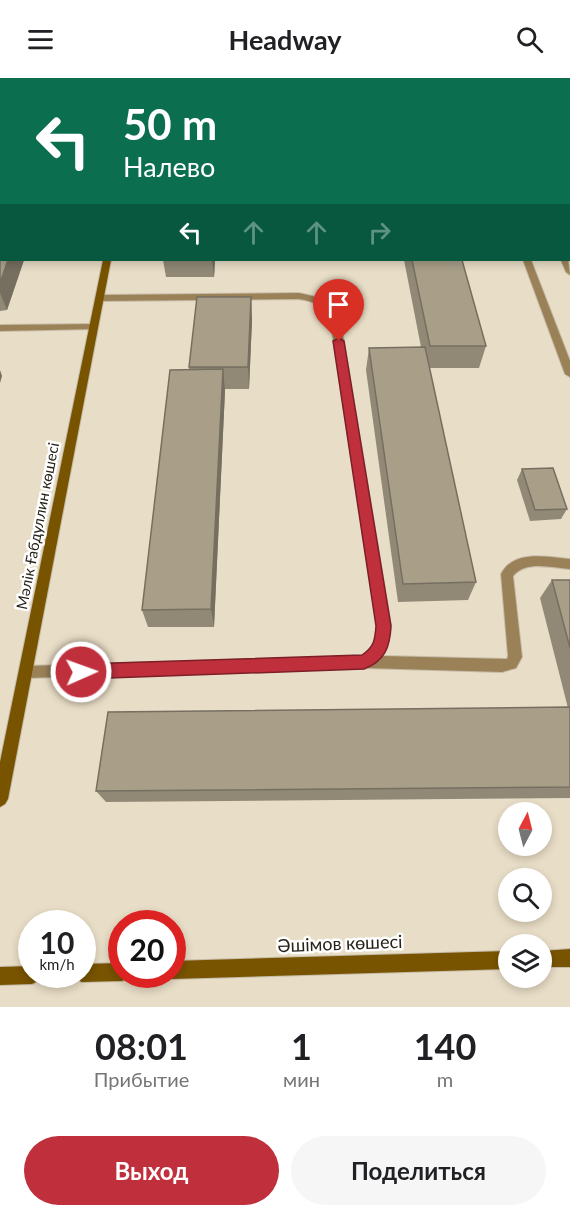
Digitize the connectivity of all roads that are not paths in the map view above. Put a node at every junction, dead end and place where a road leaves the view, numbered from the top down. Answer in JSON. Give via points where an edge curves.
{"nodes":[{"id":1,"x":107,"y":261,"type":"edge"},
{"id":2,"x":527,"y":261,"type":"edge"},
{"id":3,"x":100,"y":298,"type":"junction"},
{"id":4,"x":94,"y":327,"type":"junction"},
{"id":5,"x":0,"y":328,"type":"edge"},
{"id":6,"x":570,"y":374,"type":"edge"},
{"id":7,"x":570,"y":564,"type":"edge"},
{"id":8,"x":364,"y":662,"type":"junction"},
{"id":9,"x":26,"y":672,"type":"junction"},
{"id":10,"x":0,"y":799,"type":"edge"},
{"id":11,"x":570,"y":958,"type":"edge"},
{"id":12,"x":552,"y":959,"type":"edge"},
{"id":13,"x":498,"y":960,"type":"edge"},
{"id":14,"x":186,"y":970,"type":"edge"},
{"id":15,"x":18,"y":975,"type":"edge"},
{"id":16,"x":0,"y":976,"type":"edge"}],
"edges":[{"from":1,"to":3,"type":"street","name":"Мәлік Ғабдуллин көшесі"},
{"from":2,"to":6,"type":"street"},
{"from":3,"to":4,"type":"street","name":"Мәлік Ғабдуллин көшесі"},
{"from":3,"to":8,"type":"street","via":[[298,296],[316,299],[330,308],[335,318],[384,626],[378,654]]},
{"from":4,"to":5,"type":"street"},
{"from":4,"to":9,"type":"street","name":"Мәлік Ғабдуллин көшесі"},
{"from":7,"to":8,"type":"street","via":[[522,561],[507,574],[515,657],[511,664]]},
{"from":8,"to":9,"type":"street"},
{"from":9,"to":10,"type":"street","name":"Мәлік Ғабдуллин көшесі"},
{"from":11,"to":12,"type":"street"},
{"from":13,"to":14,"type":"street","name":"Әшімов көшесі"},
{"from":15,"to":16,"type":"street"}]}
